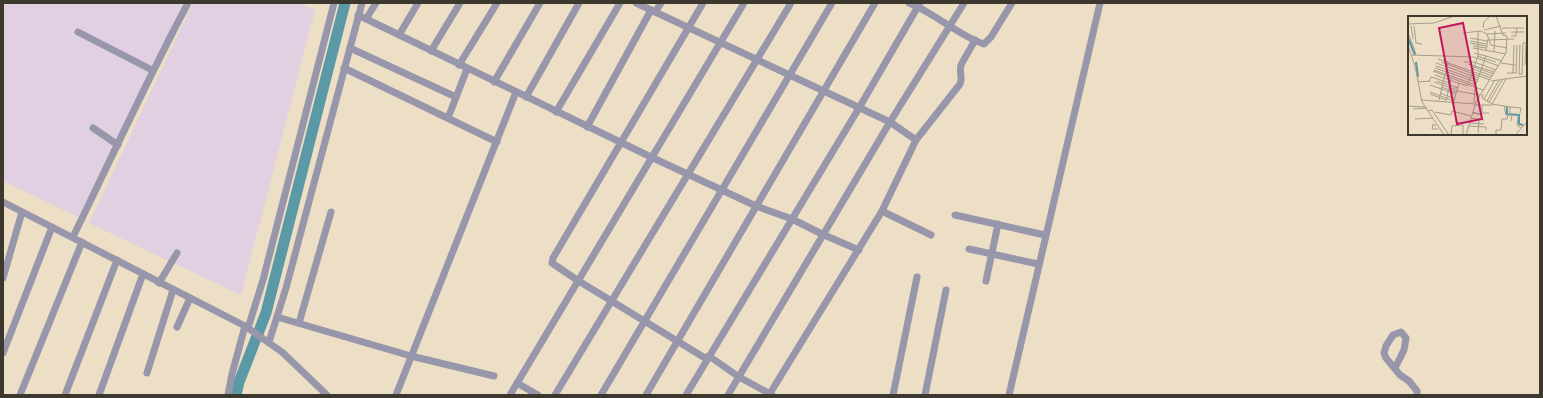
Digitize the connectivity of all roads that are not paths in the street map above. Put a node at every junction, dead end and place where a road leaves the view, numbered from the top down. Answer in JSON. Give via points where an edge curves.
{"nodes":[{"id":1,"x":188,"y":3,"type":"edge"},
{"id":2,"x":334,"y":3,"type":"edge"},
{"id":3,"x":362,"y":3,"type":"edge"},
{"id":4,"x":376,"y":3,"type":"edge"},
{"id":5,"x":418,"y":3,"type":"edge"},
{"id":6,"x":460,"y":3,"type":"edge"},
{"id":7,"x":497,"y":3,"type":"edge"},
{"id":8,"x":540,"y":3,"type":"edge"},
{"id":9,"x":579,"y":3,"type":"edge"},
{"id":10,"x":620,"y":3,"type":"edge"},
{"id":11,"x":636,"y":3,"type":"edge"},
{"id":12,"x":661,"y":3,"type":"edge"},
{"id":13,"x":703,"y":3,"type":"edge"},
{"id":14,"x":744,"y":3,"type":"edge"},
{"id":15,"x":791,"y":3,"type":"edge"},
{"id":16,"x":832,"y":3,"type":"edge"},
{"id":17,"x":875,"y":3,"type":"edge"},
{"id":18,"x":909,"y":3,"type":"edge"},
{"id":19,"x":964,"y":3,"type":"edge"},
{"id":20,"x":1012,"y":3,"type":"edge"},
{"id":21,"x":1100,"y":3,"type":"edge"},
{"id":22,"x":919,"y":5,"type":"edge"},
{"id":23,"x":653,"y":11,"type":"junction"},
{"id":24,"x":358,"y":15,"type":"junction"},
{"id":25,"x":366,"y":19,"type":"junction"},
{"id":26,"x":950,"y":27,"type":"junction"},
{"id":27,"x":689,"y":28,"type":"junction"},
{"id":28,"x":78,"y":32,"type":"dead end"},
{"id":29,"x":399,"y":35,"type":"junction"},
{"id":30,"x":975,"y":40,"type":"junction"},
{"id":31,"x":720,"y":42,"type":"junction"},
{"id":32,"x":350,"y":48,"type":"junction"},
{"id":33,"x":431,"y":51,"type":"junction"},
{"id":34,"x":757,"y":60,"type":"junction"},
{"id":35,"x":459,"y":65,"type":"junction"},
{"id":36,"x":344,"y":68,"type":"junction"},
{"id":37,"x":467,"y":69,"type":"junction"},
{"id":38,"x":152,"y":70,"type":"junction"},
{"id":39,"x":790,"y":75,"type":"junction"},
{"id":40,"x":494,"y":82,"type":"junction"},
{"id":41,"x":824,"y":91,"type":"junction"},
{"id":42,"x":516,"y":92,"type":"junction"},
{"id":43,"x":456,"y":97,"type":"junction"},
{"id":44,"x":526,"y":97,"type":"junction"},
{"id":45,"x":859,"y":108,"type":"junction"},
{"id":46,"x":556,"y":112,"type":"junction"},
{"id":47,"x":448,"y":118,"type":"junction"},
{"id":48,"x":890,"y":122,"type":"junction"},
{"id":49,"x":587,"y":127,"type":"junction"},
{"id":50,"x":93,"y":128,"type":"dead end"},
{"id":51,"x":916,"y":140,"type":"junction"},
{"id":52,"x":497,"y":142,"type":"junction"},
{"id":53,"x":620,"y":142,"type":"junction"},
{"id":54,"x":118,"y":145,"type":"junction"},
{"id":55,"x":651,"y":157,"type":"junction"},
{"id":56,"x":688,"y":174,"type":"junction"},
{"id":57,"x":722,"y":190,"type":"junction"},
{"id":58,"x":3,"y":202,"type":"edge"},
{"id":59,"x":756,"y":206,"type":"junction"},
{"id":60,"x":882,"y":211,"type":"junction"},
{"id":61,"x":22,"y":212,"type":"junction"},
{"id":62,"x":331,"y":212,"type":"dead end"},
{"id":63,"x":955,"y":215,"type":"dead end"},
{"id":64,"x":792,"y":219,"type":"junction"},
{"id":65,"x":998,"y":224,"type":"junction"},
{"id":66,"x":52,"y":227,"type":"junction"},
{"id":67,"x":931,"y":234,"type":"dead end"},
{"id":68,"x":824,"y":235,"type":"junction"},
{"id":69,"x":1045,"y":235,"type":"junction"},
{"id":70,"x":73,"y":237,"type":"junction"},
{"id":71,"x":82,"y":242,"type":"junction"},
{"id":72,"x":970,"y":249,"type":"dead end"},
{"id":73,"x":859,"y":250,"type":"junction"},
{"id":74,"x":177,"y":253,"type":"dead end"},
{"id":75,"x":992,"y":254,"type":"junction"},
{"id":76,"x":117,"y":260,"type":"junction"},
{"id":77,"x":1038,"y":264,"type":"junction"},
{"id":78,"x":143,"y":274,"type":"junction"},
{"id":79,"x":917,"y":277,"type":"dead end"},
{"id":80,"x":3,"y":278,"type":"edge"},
{"id":81,"x":577,"y":280,"type":"junction"},
{"id":82,"x":986,"y":282,"type":"dead end"},
{"id":83,"x":159,"y":283,"type":"junction"},
{"id":84,"x":173,"y":290,"type":"junction"},
{"id":85,"x":946,"y":290,"type":"dead end"},
{"id":86,"x":190,"y":298,"type":"junction"},
{"id":87,"x":612,"y":301,"type":"junction"},
{"id":88,"x":277,"y":317,"type":"junction"},
{"id":89,"x":645,"y":321,"type":"junction"},
{"id":90,"x":299,"y":323,"type":"junction"},
{"id":91,"x":177,"y":327,"type":"dead end"},
{"id":92,"x":248,"y":328,"type":"junction"},
{"id":93,"x":267,"y":341,"type":"junction"},
{"id":94,"x":677,"y":341,"type":"junction"},
{"id":95,"x":3,"y":352,"type":"edge"},
{"id":96,"x":411,"y":356,"type":"junction"},
{"id":97,"x":710,"y":356,"type":"junction"},
{"id":98,"x":1395,"y":368,"type":"junction"},
{"id":99,"x":147,"y":373,"type":"dead end"},
{"id":100,"x":494,"y":376,"type":"dead end"},
{"id":101,"x":739,"y":377,"type":"junction"},
{"id":102,"x":517,"y":383,"type":"junction"},
{"id":103,"x":20,"y":395,"type":"edge"},
{"id":104,"x":65,"y":395,"type":"edge"},
{"id":105,"x":100,"y":395,"type":"edge"},
{"id":106,"x":228,"y":395,"type":"edge"},
{"id":107,"x":327,"y":395,"type":"edge"},
{"id":108,"x":396,"y":395,"type":"edge"},
{"id":109,"x":510,"y":395,"type":"edge"},
{"id":110,"x":538,"y":395,"type":"edge"},
{"id":111,"x":555,"y":395,"type":"edge"},
{"id":112,"x":601,"y":395,"type":"edge"},
{"id":113,"x":646,"y":395,"type":"edge"},
{"id":114,"x":686,"y":395,"type":"edge"},
{"id":115,"x":728,"y":395,"type":"edge"},
{"id":116,"x":770,"y":395,"type":"edge"},
{"id":117,"x":893,"y":395,"type":"edge"},
{"id":118,"x":925,"y":395,"type":"edge"},
{"id":119,"x":1009,"y":395,"type":"edge"},
{"id":120,"x":1417,"y":395,"type":"edge"}],
"edges":[{"from":1,"to":38,"type":"street"},
{"from":2,"to":92,"type":"street","via":[[263,280]]},
{"from":3,"to":24,"type":"street"},
{"from":4,"to":25,"type":"street"},
{"from":5,"to":29,"type":"street"},
{"from":6,"to":33,"type":"street"},
{"from":7,"to":35,"type":"street"},
{"from":8,"to":40,"type":"street"},
{"from":9,"to":44,"type":"street"},
{"from":10,"to":46,"type":"street"},
{"from":11,"to":23,"type":"street"},
{"from":12,"to":23,"type":"street"},
{"from":13,"to":27,"type":"street"},
{"from":14,"to":31,"type":"street"},
{"from":15,"to":34,"type":"street"},
{"from":16,"to":39,"type":"street"},
{"from":17,"to":41,"type":"street"},
{"from":18,"to":22,"type":"street"},
{"from":19,"to":26,"type":"street"},
{"from":20,"to":30,"type":"street","via":[[988,41],[984,44]]},
{"from":21,"to":69,"type":"street"},
{"from":22,"to":26,"type":"street"},
{"from":22,"to":45,"type":"street"},
{"from":23,"to":27,"type":"street"},
{"from":23,"to":49,"type":"street"},
{"from":24,"to":25,"type":"street"},
{"from":24,"to":32,"type":"street"},
{"from":25,"to":29,"type":"street"},
{"from":26,"to":30,"type":"street"},
{"from":26,"to":48,"type":"street"},
{"from":27,"to":31,"type":"street"},
{"from":27,"to":53,"type":"street"},
{"from":28,"to":38,"type":"street"},
{"from":29,"to":33,"type":"street"},
{"from":30,"to":51,"type":"street","via":[[961,66],[960,84]]},
{"from":31,"to":34,"type":"street"},
{"from":31,"to":55,"type":"street"},
{"from":32,"to":36,"type":"street"},
{"from":32,"to":43,"type":"street"},
{"from":33,"to":35,"type":"street"},
{"from":34,"to":39,"type":"street"},
{"from":34,"to":56,"type":"street"},
{"from":35,"to":37,"type":"street"},
{"from":36,"to":47,"type":"street"},
{"from":36,"to":88,"type":"street"},
{"from":37,"to":40,"type":"street"},
{"from":37,"to":43,"type":"street"},
{"from":38,"to":54,"type":"street"},
{"from":39,"to":41,"type":"street"},
{"from":39,"to":57,"type":"street"},
{"from":40,"to":42,"type":"street"},
{"from":41,"to":45,"type":"street"},
{"from":41,"to":59,"type":"street"},
{"from":42,"to":44,"type":"street"},
{"from":42,"to":52,"type":"street"},
{"from":43,"to":47,"type":"street"},
{"from":44,"to":46,"type":"street"},
{"from":45,"to":48,"type":"street"},
{"from":45,"to":64,"type":"street"},
{"from":46,"to":49,"type":"street"},
{"from":47,"to":52,"type":"street"},
{"from":48,"to":51,"type":"street"},
{"from":48,"to":68,"type":"street"},
{"from":49,"to":53,"type":"street"},
{"from":50,"to":54,"type":"street"},
{"from":51,"to":60,"type":"street"},
{"from":52,"to":96,"type":"street"},
{"from":53,"to":55,"type":"street"},
{"from":53,"to":81,"type":"street","via":[[552,260],[554,265]]},
{"from":54,"to":70,"type":"street"},
{"from":55,"to":56,"type":"street"},
{"from":55,"to":81,"type":"street"},
{"from":56,"to":57,"type":"street"},
{"from":56,"to":87,"type":"street"},
{"from":57,"to":59,"type":"street"},
{"from":57,"to":89,"type":"street"},
{"from":58,"to":61,"type":"street"},
{"from":59,"to":64,"type":"street"},
{"from":59,"to":94,"type":"street"},
{"from":60,"to":67,"type":"street"},
{"from":60,"to":73,"type":"street"},
{"from":61,"to":66,"type":"street"},
{"from":61,"to":80,"type":"street"},
{"from":62,"to":90,"type":"street"},
{"from":63,"to":65,"type":"street"},
{"from":64,"to":68,"type":"street"},
{"from":64,"to":97,"type":"street"},
{"from":65,"to":69,"type":"street"},
{"from":65,"to":75,"type":"street"},
{"from":66,"to":70,"type":"street"},
{"from":66,"to":95,"type":"street"},
{"from":68,"to":73,"type":"street"},
{"from":68,"to":101,"type":"street"},
{"from":69,"to":77,"type":"street"},
{"from":70,"to":71,"type":"street"},
{"from":71,"to":76,"type":"street"},
{"from":71,"to":103,"type":"street"},
{"from":72,"to":75,"type":"street"},
{"from":73,"to":116,"type":"street"},
{"from":74,"to":83,"type":"street"},
{"from":75,"to":77,"type":"street"},
{"from":75,"to":82,"type":"street"},
{"from":76,"to":78,"type":"street"},
{"from":76,"to":104,"type":"street"},
{"from":77,"to":119,"type":"street"},
{"from":78,"to":83,"type":"street"},
{"from":78,"to":105,"type":"street"},
{"from":79,"to":117,"type":"street"},
{"from":81,"to":87,"type":"street"},
{"from":81,"to":102,"type":"street"},
{"from":83,"to":84,"type":"street"},
{"from":84,"to":86,"type":"street"},
{"from":84,"to":99,"type":"street"},
{"from":85,"to":118,"type":"street"},
{"from":86,"to":91,"type":"street"},
{"from":86,"to":92,"type":"street"},
{"from":87,"to":89,"type":"street"},
{"from":87,"to":111,"type":"street"},
{"from":88,"to":90,"type":"street"},
{"from":88,"to":93,"type":"street"},
{"from":89,"to":94,"type":"street"},
{"from":89,"to":112,"type":"street"},
{"from":90,"to":96,"type":"street"},
{"from":92,"to":93,"type":"street"},
{"from":92,"to":106,"type":"street","via":[[232,374]]},
{"from":93,"to":107,"type":"street"},
{"from":94,"to":97,"type":"street","via":[[706,358]]},
{"from":94,"to":113,"type":"street"},
{"from":96,"to":100,"type":"street"},
{"from":96,"to":108,"type":"street"},
{"from":97,"to":101,"type":"street"},
{"from":97,"to":114,"type":"street"},
{"from":98,"to":98,"type":"street","via":[[1404,350],[1406,338],[1401,332],[1393,335],[1384,353]]},
{"from":98,"to":120,"type":"street","via":[[1409,381]]},
{"from":101,"to":115,"type":"street"},
{"from":101,"to":116,"type":"street"},
{"from":102,"to":109,"type":"street"},
{"from":102,"to":110,"type":"street"}]}
